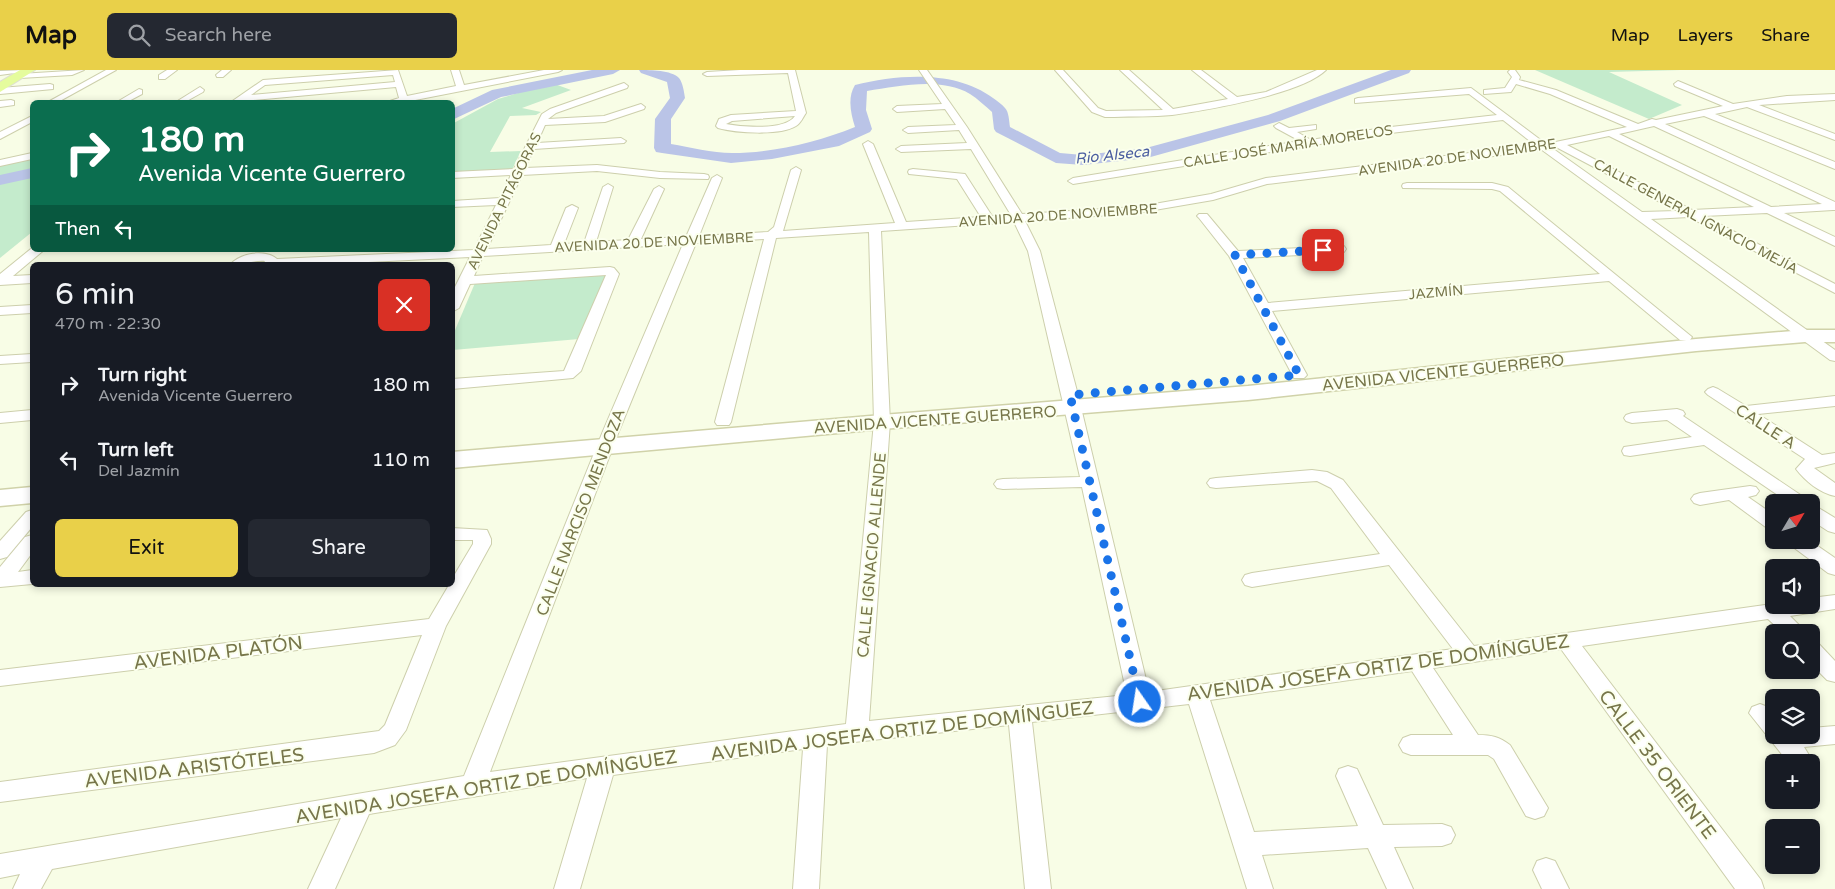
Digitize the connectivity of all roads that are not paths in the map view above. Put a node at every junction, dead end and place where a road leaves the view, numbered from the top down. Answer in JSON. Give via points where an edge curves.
{"nodes":[{"id":1,"x":80,"y":70,"type":"edge"},
{"id":2,"x":173,"y":70,"type":"edge"},
{"id":3,"x":455,"y":70,"type":"edge"},
{"id":4,"x":558,"y":70,"type":"edge"},
{"id":5,"x":791,"y":70,"type":"edge"},
{"id":6,"x":1059,"y":70,"type":"edge"},
{"id":7,"x":1124,"y":70,"type":"edge"},
{"id":8,"x":1196,"y":70,"type":"edge"},
{"id":9,"x":1209,"y":70,"type":"edge"},
{"id":10,"x":1322,"y":70,"type":"edge"},
{"id":11,"x":116,"y":71,"type":"edge"},
{"id":12,"x":0,"y":72,"type":"edge"},
{"id":13,"x":1512,"y":72,"type":"dead end"},
{"id":14,"x":514,"y":73,"type":"edge"},
{"id":15,"x":926,"y":73,"type":"edge"},
{"id":16,"x":21,"y":74,"type":"edge"},
{"id":17,"x":707,"y":74,"type":"dead end"},
{"id":18,"x":162,"y":77,"type":"dead end"},
{"id":19,"x":0,"y":80,"type":"edge"},
{"id":20,"x":499,"y":80,"type":"junction"},
{"id":21,"x":1514,"y":81,"type":"junction"},
{"id":22,"x":400,"y":84,"type":"junction"},
{"id":23,"x":1678,"y":84,"type":"dead end"},
{"id":24,"x":624,"y":86,"type":"dead end"},
{"id":25,"x":50,"y":87,"type":"dead end"},
{"id":26,"x":461,"y":88,"type":"junction"},
{"id":27,"x":1540,"y":88,"type":"junction"},
{"id":28,"x":0,"y":89,"type":"edge"},
{"id":29,"x":200,"y":90,"type":"dead end"},
{"id":30,"x":1508,"y":90,"type":"junction"},
{"id":31,"x":139,"y":92,"type":"dead end"},
{"id":32,"x":1486,"y":92,"type":"dead end"},
{"id":33,"x":1835,"y":97,"type":"edge"},
{"id":34,"x":1234,"y":99,"type":"junction"},
{"id":35,"x":56,"y":100,"type":"edge"},
{"id":36,"x":65,"y":100,"type":"edge"},
{"id":37,"x":125,"y":100,"type":"edge"},
{"id":38,"x":183,"y":100,"type":"edge"},
{"id":39,"x":238,"y":100,"type":"edge"},
{"id":40,"x":404,"y":100,"type":"joint"},
{"id":41,"x":448,"y":100,"type":"dead end"},
{"id":42,"x":1358,"y":101,"type":"dead end"},
{"id":43,"x":12,"y":103,"type":"dead end"},
{"id":44,"x":0,"y":104,"type":"edge"},
{"id":45,"x":1747,"y":104,"type":"junction"},
{"id":46,"x":948,"y":106,"type":"junction"},
{"id":47,"x":641,"y":107,"type":"dead end"},
{"id":48,"x":1731,"y":107,"type":"junction"},
{"id":49,"x":897,"y":109,"type":"dead end"},
{"id":50,"x":1171,"y":112,"type":"junction"},
{"id":51,"x":1703,"y":112,"type":"junction"},
{"id":52,"x":801,"y":113,"type":"junction"},
{"id":53,"x":30,"y":114,"type":"edge"},
{"id":54,"x":1504,"y":116,"type":"junction"},
{"id":55,"x":30,"y":120,"type":"edge"},
{"id":56,"x":543,"y":122,"type":"junction"},
{"id":57,"x":1655,"y":122,"type":"junction"},
{"id":58,"x":1634,"y":126,"type":"junction"},
{"id":59,"x":962,"y":127,"type":"junction"},
{"id":60,"x":1313,"y":127,"type":"dead end"},
{"id":61,"x":0,"y":130,"type":"edge"},
{"id":62,"x":908,"y":130,"type":"dead end"},
{"id":63,"x":1608,"y":132,"type":"junction"},
{"id":64,"x":0,"y":136,"type":"edge"},
{"id":65,"x":1835,"y":138,"type":"edge"},
{"id":66,"x":621,"y":141,"type":"dead end"},
{"id":67,"x":1308,"y":142,"type":"junction"},
{"id":68,"x":868,"y":144,"type":"dead end"},
{"id":69,"x":1557,"y":144,"type":"junction"},
{"id":70,"x":30,"y":146,"type":"edge"},
{"id":71,"x":532,"y":146,"type":"junction"},
{"id":72,"x":974,"y":146,"type":"junction"},
{"id":73,"x":1544,"y":147,"type":"junction"},
{"id":74,"x":901,"y":149,"type":"dead end"},
{"id":75,"x":0,"y":152,"type":"edge"},
{"id":76,"x":30,"y":156,"type":"edge"},
{"id":77,"x":0,"y":163,"type":"edge"},
{"id":78,"x":1835,"y":166,"type":"edge"},
{"id":79,"x":796,"y":170,"type":"dead end"},
{"id":80,"x":519,"y":172,"type":"junction"},
{"id":81,"x":913,"y":172,"type":"dead end"},
{"id":82,"x":455,"y":175,"type":"edge"},
{"id":83,"x":704,"y":177,"type":"dead end"},
{"id":84,"x":717,"y":178,"type":"dead end"},
{"id":85,"x":1073,"y":180,"type":"dead end"},
{"id":86,"x":1407,"y":186,"type":"dead end"},
{"id":87,"x":608,"y":187,"type":"dead end"},
{"id":88,"x":659,"y":190,"type":"dead end"},
{"id":89,"x":1835,"y":200,"type":"edge"},
{"id":90,"x":505,"y":201,"type":"junction"},
{"id":91,"x":455,"y":204,"type":"edge"},
{"id":92,"x":1835,"y":206,"type":"edge"},
{"id":93,"x":572,"y":208,"type":"dead end"},
{"id":94,"x":1769,"y":210,"type":"junction"},
{"id":95,"x":1692,"y":214,"type":"junction"},
{"id":96,"x":1203,"y":216,"type":"dead end"},
{"id":97,"x":1639,"y":216,"type":"junction"},
{"id":98,"x":1018,"y":218,"type":"junction"},
{"id":99,"x":988,"y":220,"type":"junction"},
{"id":100,"x":902,"y":226,"type":"junction"},
{"id":101,"x":875,"y":228,"type":"junction"},
{"id":102,"x":771,"y":235,"type":"junction"},
{"id":103,"x":690,"y":240,"type":"junction"},
{"id":104,"x":1835,"y":242,"type":"edge"},
{"id":105,"x":30,"y":243,"type":"edge"},
{"id":106,"x":633,"y":243,"type":"junction"},
{"id":107,"x":589,"y":246,"type":"junction"},
{"id":108,"x":556,"y":248,"type":"junction"},
{"id":109,"x":1340,"y":249,"type":"dead end"},
{"id":110,"x":1232,"y":250,"type":"junction"},
{"id":111,"x":36,"y":252,"type":"edge"},
{"id":112,"x":480,"y":253,"type":"junction"},
{"id":113,"x":268,"y":257,"type":"edge"},
{"id":114,"x":243,"y":262,"type":"edge"},
{"id":115,"x":0,"y":266,"type":"edge"},
{"id":116,"x":1610,"y":277,"type":"junction"},
{"id":117,"x":30,"y":279,"type":"edge"},
{"id":118,"x":466,"y":280,"type":"junction"},
{"id":119,"x":0,"y":281,"type":"edge"},
{"id":120,"x":1835,"y":289,"type":"edge"},
{"id":121,"x":455,"y":302,"type":"edge"},
{"id":122,"x":1262,"y":308,"type":"junction"},
{"id":123,"x":30,"y":309,"type":"edge"},
{"id":124,"x":0,"y":311,"type":"edge"},
{"id":125,"x":1835,"y":328,"type":"edge"},
{"id":126,"x":1799,"y":332,"type":"junction"},
{"id":127,"x":1835,"y":336,"type":"edge"},
{"id":128,"x":1685,"y":337,"type":"junction"},
{"id":129,"x":1835,"y":357,"type":"edge"},
{"id":130,"x":30,"y":358,"type":"edge"},
{"id":131,"x":0,"y":360,"type":"edge"},
{"id":132,"x":1395,"y":371,"type":"junction"},
{"id":133,"x":1299,"y":375,"type":"junction"},
{"id":134,"x":455,"y":384,"type":"edge"},
{"id":135,"x":1713,"y":392,"type":"dead end"},
{"id":136,"x":1835,"y":401,"type":"edge"},
{"id":137,"x":1072,"y":402,"type":"junction"},
{"id":138,"x":1744,"y":411,"type":"junction"},
{"id":139,"x":30,"y":415,"type":"edge"},
{"id":140,"x":882,"y":415,"type":"junction"},
{"id":141,"x":0,"y":418,"type":"edge"},
{"id":142,"x":1632,"y":418,"type":"dead end"},
{"id":143,"x":723,"y":422,"type":"junction"},
{"id":144,"x":608,"y":439,"type":"junction"},
{"id":145,"x":1708,"y":439,"type":"junction"},
{"id":146,"x":455,"y":445,"type":"edge"},
{"id":147,"x":1630,"y":450,"type":"dead end"},
{"id":148,"x":455,"y":460,"type":"edge"},
{"id":149,"x":1819,"y":463,"type":"edge"},
{"id":150,"x":1090,"y":482,"type":"junction"},
{"id":151,"x":1216,"y":483,"type":"dead end"},
{"id":152,"x":30,"y":484,"type":"edge"},
{"id":153,"x":1003,"y":484,"type":"dead end"},
{"id":154,"x":0,"y":487,"type":"edge"},
{"id":155,"x":1835,"y":491,"type":"edge"},
{"id":156,"x":1787,"y":494,"type":"edge"},
{"id":157,"x":30,"y":495,"type":"edge"},
{"id":158,"x":0,"y":498,"type":"edge"},
{"id":159,"x":1700,"y":499,"type":"dead end"},
{"id":160,"x":1765,"y":516,"type":"edge"},
{"id":161,"x":1820,"y":517,"type":"edge"},
{"id":162,"x":30,"y":518,"type":"edge"},
{"id":163,"x":1835,"y":527,"type":"edge"},
{"id":164,"x":455,"y":534,"type":"edge"},
{"id":165,"x":30,"y":543,"type":"edge"},
{"id":166,"x":1809,"y":549,"type":"edge"},
{"id":167,"x":0,"y":553,"type":"edge"},
{"id":168,"x":1393,"y":558,"type":"junction"},
{"id":169,"x":1835,"y":568,"type":"edge"},
{"id":170,"x":30,"y":577,"type":"edge"},
{"id":171,"x":0,"y":580,"type":"edge"},
{"id":172,"x":1252,"y":580,"type":"dead end"},
{"id":173,"x":1835,"y":602,"type":"edge"},
{"id":174,"x":1820,"y":604,"type":"edge"},
{"id":175,"x":1765,"y":612,"type":"edge"},
{"id":176,"x":1775,"y":614,"type":"edge"},
{"id":177,"x":1786,"y":624,"type":"edge"},
{"id":178,"x":436,"y":626,"type":"junction"},
{"id":179,"x":1566,"y":640,"type":"junction"},
{"id":180,"x":1468,"y":655,"type":"junction"},
{"id":181,"x":1820,"y":659,"type":"edge"},
{"id":182,"x":1417,"y":662,"type":"junction"},
{"id":183,"x":1835,"y":674,"type":"edge"},
{"id":184,"x":0,"y":678,"type":"edge"},
{"id":185,"x":1197,"y":694,"type":"junction"},
{"id":186,"x":1140,"y":702,"type":"junction"},
{"id":187,"x":1020,"y":715,"type":"junction"},
{"id":188,"x":857,"y":732,"type":"junction"},
{"id":189,"x":1820,"y":734,"type":"edge"},
{"id":190,"x":1835,"y":735,"type":"edge"},
{"id":191,"x":816,"y":738,"type":"junction"},
{"id":192,"x":1471,"y":744,"type":"junction"},
{"id":193,"x":1787,"y":744,"type":"edge"},
{"id":194,"x":1411,"y":745,"type":"dead end"},
{"id":195,"x":1795,"y":754,"type":"edge"},
{"id":196,"x":603,"y":766,"type":"junction"},
{"id":197,"x":1348,"y":776,"type":"dead end"},
{"id":198,"x":473,"y":785,"type":"junction"},
{"id":199,"x":0,"y":792,"type":"edge"},
{"id":200,"x":360,"y":805,"type":"junction"},
{"id":201,"x":1536,"y":808,"type":"dead end"},
{"id":202,"x":1442,"y":835,"type":"dead end"},
{"id":203,"x":1376,"y":836,"type":"junction"},
{"id":204,"x":1246,"y":844,"type":"junction"},
{"id":205,"x":44,"y":859,"type":"junction"},
{"id":206,"x":0,"y":866,"type":"edge"},
{"id":207,"x":26,"y":889,"type":"edge"},
{"id":208,"x":321,"y":889,"type":"edge"},
{"id":209,"x":567,"y":889,"type":"edge"},
{"id":210,"x":806,"y":889,"type":"edge"},
{"id":211,"x":1038,"y":889,"type":"edge"},
{"id":212,"x":1260,"y":889,"type":"edge"},
{"id":213,"x":1400,"y":889,"type":"edge"},
{"id":214,"x":1751,"y":889,"type":"edge"}],
"edges":[{"from":1,"to":16,"type":"street"},
{"from":2,"to":18,"type":"street"},
{"from":3,"to":26,"type":"street"},
{"from":4,"to":14,"type":"street"},
{"from":5,"to":17,"type":"street"},
{"from":5,"to":52,"type":"street"},
{"from":6,"to":50,"type":"street","via":[[1099,112]]},
{"from":7,"to":50,"type":"street"},
{"from":8,"to":9,"type":"street"},
{"from":8,"to":34,"type":"street"},
{"from":10,"to":34,"type":"street","via":[[1276,91]]},
{"from":11,"to":35,"type":"street"},
{"from":11,"to":36,"type":"street"},
{"from":12,"to":16,"type":"street"},
{"from":13,"to":21,"type":"street","via":[[1516,77]]},
{"from":14,"to":20,"type":"street"},
{"from":15,"to":46,"type":"street"},
{"from":16,"to":19,"type":"street"},
{"from":16,"to":28,"type":"main road"},
{"from":20,"to":26,"type":"street"},
{"from":20,"to":41,"type":"street"},
{"from":21,"to":27,"type":"street"},
{"from":21,"to":30,"type":"street"},
{"from":22,"to":39,"type":"street"},
{"from":22,"to":39,"type":"street","via":[[396,72],[263,83]]},
{"from":22,"to":40,"type":"street"},
{"from":23,"to":48,"type":"street"},
{"from":24,"to":56,"type":"street","via":[[548,113]]},
{"from":25,"to":28,"type":"street"},
{"from":26,"to":40,"type":"street"},
{"from":27,"to":30,"type":"street"},
{"from":27,"to":58,"type":"street"},
{"from":29,"to":38,"type":"street"},
{"from":30,"to":32,"type":"street"},
{"from":31,"to":37,"type":"street"},
{"from":33,"to":45,"type":"street","name":"AVENIDA 20 DE NOVIEMBRE"},
{"from":34,"to":50,"type":"street"},
{"from":42,"to":54,"type":"street","via":[[1471,91]]},
{"from":43,"to":44,"type":"street"},
{"from":45,"to":48,"type":"street","name":"AVENIDA 20 DE NOVIEMBRE"},
{"from":45,"to":65,"type":"street"},
{"from":46,"to":49,"type":"street"},
{"from":46,"to":59,"type":"street"},
{"from":47,"to":56,"type":"street","via":[[605,119]]},
{"from":48,"to":51,"type":"street","name":"AVENIDA 20 DE NOVIEMBRE"},
{"from":51,"to":57,"type":"street","name":"AVENIDA 20 DE NOVIEMBRE"},
{"from":51,"to":78,"type":"street"},
{"from":52,"to":52,"type":"street","via":[[794,123],[784,127],[734,129],[721,126],[726,119]]},
{"from":53,"to":61,"type":"street"},
{"from":54,"to":67,"type":"street","name":"CALLE JOSÉ MARÍA MORELOS"},
{"from":54,"to":73,"type":"street"},
{"from":55,"to":64,"type":"street"},
{"from":56,"to":71,"type":"street","name":"AVENIDA PITÁGORAS"},
{"from":57,"to":58,"type":"street","name":"AVENIDA 20 DE NOVIEMBRE"},
{"from":57,"to":89,"type":"street"},
{"from":57,"to":92,"type":"street"},
{"from":58,"to":63,"type":"street","name":"AVENIDA 20 DE NOVIEMBRE"},
{"from":59,"to":62,"type":"street"},
{"from":59,"to":72,"type":"street"},
{"from":60,"to":67,"type":"street","via":[[1283,128]]},
{"from":63,"to":69,"type":"street","name":"AVENIDA 20 DE NOVIEMBRE"},
{"from":63,"to":94,"type":"street"},
{"from":66,"to":71,"type":"street"},
{"from":67,"to":85,"type":"street","name":"CALLE JOSÉ MARÍA MORELOS"},
{"from":68,"to":100,"type":"street"},
{"from":69,"to":73,"type":"street","name":"AVENIDA 20 DE NOVIEMBRE"},
{"from":69,"to":95,"type":"street","name":"CALLE GENERAL IGNACIO MEJÍA"},
{"from":70,"to":75,"type":"street"},
{"from":71,"to":80,"type":"street","name":"AVENIDA PITÁGORAS"},
{"from":72,"to":74,"type":"street"},
{"from":72,"to":98,"type":"street"},
{"from":73,"to":97,"type":"street"},
{"from":73,"to":98,"type":"street","name":"AVENIDA 20 DE NOVIEMBRE","via":[[1266,181],[1213,197],[1154,208]]},
{"from":76,"to":77,"type":"street"},
{"from":79,"to":102,"type":"street","via":[[779,228]]},
{"from":80,"to":82,"type":"street"},
{"from":80,"to":83,"type":"street","via":[[603,168]]},
{"from":80,"to":90,"type":"street","name":"AVENIDA PITÁGORAS"},
{"from":81,"to":99,"type":"street","via":[[961,176]]},
{"from":84,"to":103,"type":"street","name":"CALLE NARCISO MENDOZA"},
{"from":86,"to":116,"type":"street","via":[[1499,187]]},
{"from":87,"to":107,"type":"street"},
{"from":88,"to":106,"type":"street"},
{"from":90,"to":91,"type":"street"},
{"from":90,"to":112,"type":"street","name":"AVENIDA PITÁGORAS"},
{"from":92,"to":94,"type":"street"},
{"from":93,"to":108,"type":"street"},
{"from":94,"to":95,"type":"street"},
{"from":94,"to":104,"type":"street"},
{"from":95,"to":97,"type":"street"},
{"from":95,"to":120,"type":"street","name":"CALLE GENERAL IGNACIO MEJÍA"},
{"from":96,"to":110,"type":"street"},
{"from":97,"to":126,"type":"street"},
{"from":98,"to":99,"type":"street","name":"AVENIDA 20 DE NOVIEMBRE"},
{"from":98,"to":137,"type":"street","via":[[1034,251]]},
{"from":99,"to":100,"type":"street","name":"AVENIDA 20 DE NOVIEMBRE"},
{"from":100,"to":101,"type":"street","name":"AVENIDA 20 DE NOVIEMBRE"},
{"from":101,"to":102,"type":"street","name":"AVENIDA 20 DE NOVIEMBRE"},
{"from":101,"to":140,"type":"street","name":"CALLE IGNACIO ALLENDE"},
{"from":102,"to":103,"type":"street","name":"AVENIDA 20 DE NOVIEMBRE"},
{"from":102,"to":143,"type":"street"},
{"from":103,"to":106,"type":"street","name":"AVENIDA 20 DE NOVIEMBRE"},
{"from":103,"to":144,"type":"street","name":"CALLE NARCISO MENDOZA"},
{"from":105,"to":115,"type":"street"},
{"from":106,"to":107,"type":"street","name":"AVENIDA 20 DE NOVIEMBRE"},
{"from":107,"to":108,"type":"street","name":"AVENIDA 20 DE NOVIEMBRE"},
{"from":108,"to":112,"type":"street","name":"AVENIDA 20 DE NOVIEMBRE"},
{"from":109,"to":110,"type":"street"},
{"from":110,"to":122,"type":"street"},
{"from":111,"to":119,"type":"street"},
{"from":112,"to":113,"type":"street","name":"AVENIDA 20 DE NOVIEMBRE"},
{"from":112,"to":118,"type":"street","name":"AVENIDA PITÁGORAS"},
{"from":113,"to":114,"type":"street","name":"AVENIDA 20 DE NOVIEMBRE"},
{"from":116,"to":122,"type":"street","name":"JAZMÍN"},
{"from":116,"to":128,"type":"street"},
{"from":117,"to":119,"type":"street"},
{"from":118,"to":121,"type":"street","name":"AVENIDA PITÁGORAS"},
{"from":118,"to":134,"type":"street","via":[[613,272],[573,371],[568,375]]},
{"from":122,"to":133,"type":"street"},
{"from":123,"to":124,"type":"street"},
{"from":125,"to":126,"type":"main road","name":"AVENIDA VICENTE GUERRERO"},
{"from":126,"to":127,"type":"main road","name":"AVENIDA VICENTE GUERRERO"},
{"from":126,"to":128,"type":"main road","name":"AVENIDA VICENTE GUERRERO"},
{"from":126,"to":129,"type":"street"},
{"from":126,"to":132,"type":"main road","name":"AVENIDA VICENTE GUERRERO"},
{"from":128,"to":132,"type":"main road","name":"AVENIDA VICENTE GUERRERO"},
{"from":130,"to":131,"type":"street"},
{"from":132,"to":133,"type":"main road","name":"AVENIDA VICENTE GUERRERO"},
{"from":132,"to":137,"type":"main road","name":"AVENIDA VICENTE GUERRERO","via":[[1248,393]]},
{"from":133,"to":137,"type":"main road","name":"AVENIDA VICENTE GUERRERO"},
{"from":135,"to":138,"type":"street","name":"CALLE A"},
{"from":136,"to":138,"type":"street"},
{"from":137,"to":140,"type":"main road","name":"AVENIDA VICENTE GUERRERO"},
{"from":137,"to":150,"type":"street"},
{"from":138,"to":149,"type":"street","name":"CALLE A"},
{"from":139,"to":141,"type":"street"},
{"from":140,"to":143,"type":"main road","name":"AVENIDA VICENTE GUERRERO"},
{"from":140,"to":144,"type":"main road","name":"AVENIDA VICENTE GUERRERO"},
{"from":140,"to":188,"type":"street","name":"CALLE IGNACIO ALLENDE"},
{"from":142,"to":145,"type":"street","via":[[1674,415]]},
{"from":143,"to":144,"type":"main road","name":"AVENIDA VICENTE GUERRERO"},
{"from":144,"to":146,"type":"main road","name":"AVENIDA VICENTE GUERRERO"},
{"from":144,"to":148,"type":"main road","name":"AVENIDA VICENTE GUERRERO"},
{"from":144,"to":198,"type":"street","name":"CALLE NARCISO MENDOZA"},
{"from":145,"to":147,"type":"street"},
{"from":145,"to":156,"type":"street"},
{"from":149,"to":155,"type":"street","name":"CALLE A","via":[[1814,479]]},
{"from":150,"to":153,"type":"street"},
{"from":150,"to":186,"type":"street"},
{"from":151,"to":168,"type":"street","via":[[1312,475],[1330,479]]},
{"from":152,"to":154,"type":"main road"},
{"from":157,"to":158,"type":"main road"},
{"from":159,"to":160,"type":"street","via":[[1741,493]]},
{"from":161,"to":163,"type":"street"},
{"from":162,"to":167,"type":"street"},
{"from":164,"to":178,"type":"street","via":[[480,534],[482,544]]},
{"from":165,"to":171,"type":"street"},
{"from":166,"to":169,"type":"street"},
{"from":168,"to":172,"type":"street"},
{"from":168,"to":180,"type":"street"},
{"from":170,"to":171,"type":"street"},
{"from":173,"to":174,"type":"street","name":"AVENIDA JOSEFA ORTIZ DE DOMÍNGUEZ"},
{"from":175,"to":179,"type":"street","name":"AVENIDA JOSEFA ORTIZ DE DOMÍNGUEZ"},
{"from":176,"to":177,"type":"street"},
{"from":178,"to":184,"type":"street","name":"AVENIDA PLATÓN"},
{"from":178,"to":199,"type":"street","name":"AVENIDA ARISTÓTELES","via":[[394,730],[387,738],[374,743]]},
{"from":179,"to":180,"type":"street","name":"AVENIDA JOSEFA ORTIZ DE DOMÍNGUEZ"},
{"from":179,"to":214,"type":"street","name":"CALLE 35 ORIENTE"},
{"from":180,"to":182,"type":"street","name":"AVENIDA JOSEFA ORTIZ DE DOMÍNGUEZ"},
{"from":181,"to":183,"type":"street"},
{"from":182,"to":185,"type":"street","name":"AVENIDA JOSEFA ORTIZ DE DOMÍNGUEZ"},
{"from":182,"to":192,"type":"street"},
{"from":185,"to":186,"type":"street","name":"AVENIDA JOSEFA ORTIZ DE DOMÍNGUEZ"},
{"from":185,"to":204,"type":"street"},
{"from":186,"to":187,"type":"street","name":"AVENIDA JOSEFA ORTIZ DE DOMÍNGUEZ"},
{"from":187,"to":188,"type":"street","name":"AVENIDA JOSEFA ORTIZ DE DOMÍNGUEZ"},
{"from":187,"to":211,"type":"street"},
{"from":188,"to":191,"type":"street","name":"AVENIDA JOSEFA ORTIZ DE DOMÍNGUEZ"},
{"from":189,"to":190,"type":"street"},
{"from":191,"to":196,"type":"street","name":"AVENIDA JOSEFA ORTIZ DE DOMÍNGUEZ"},
{"from":191,"to":210,"type":"street"},
{"from":192,"to":194,"type":"street"},
{"from":192,"to":201,"type":"street","via":[[1498,748]]},
{"from":193,"to":195,"type":"street"},
{"from":196,"to":198,"type":"street","name":"AVENIDA JOSEFA ORTIZ DE DOMÍNGUEZ"},
{"from":196,"to":209,"type":"street"},
{"from":197,"to":203,"type":"street"},
{"from":198,"to":200,"type":"street","name":"AVENIDA JOSEFA ORTIZ DE DOMÍNGUEZ"},
{"from":200,"to":205,"type":"street","name":"AVENIDA JOSEFA ORTIZ DE DOMÍNGUEZ"},
{"from":200,"to":208,"type":"street"},
{"from":202,"to":203,"type":"street"},
{"from":203,"to":204,"type":"street"},
{"from":203,"to":213,"type":"street"},
{"from":204,"to":212,"type":"street"},
{"from":205,"to":206,"type":"street","name":"AVENIDA JOSEFA ORTIZ DE DOMÍNGUEZ"},
{"from":205,"to":207,"type":"street"}]}
